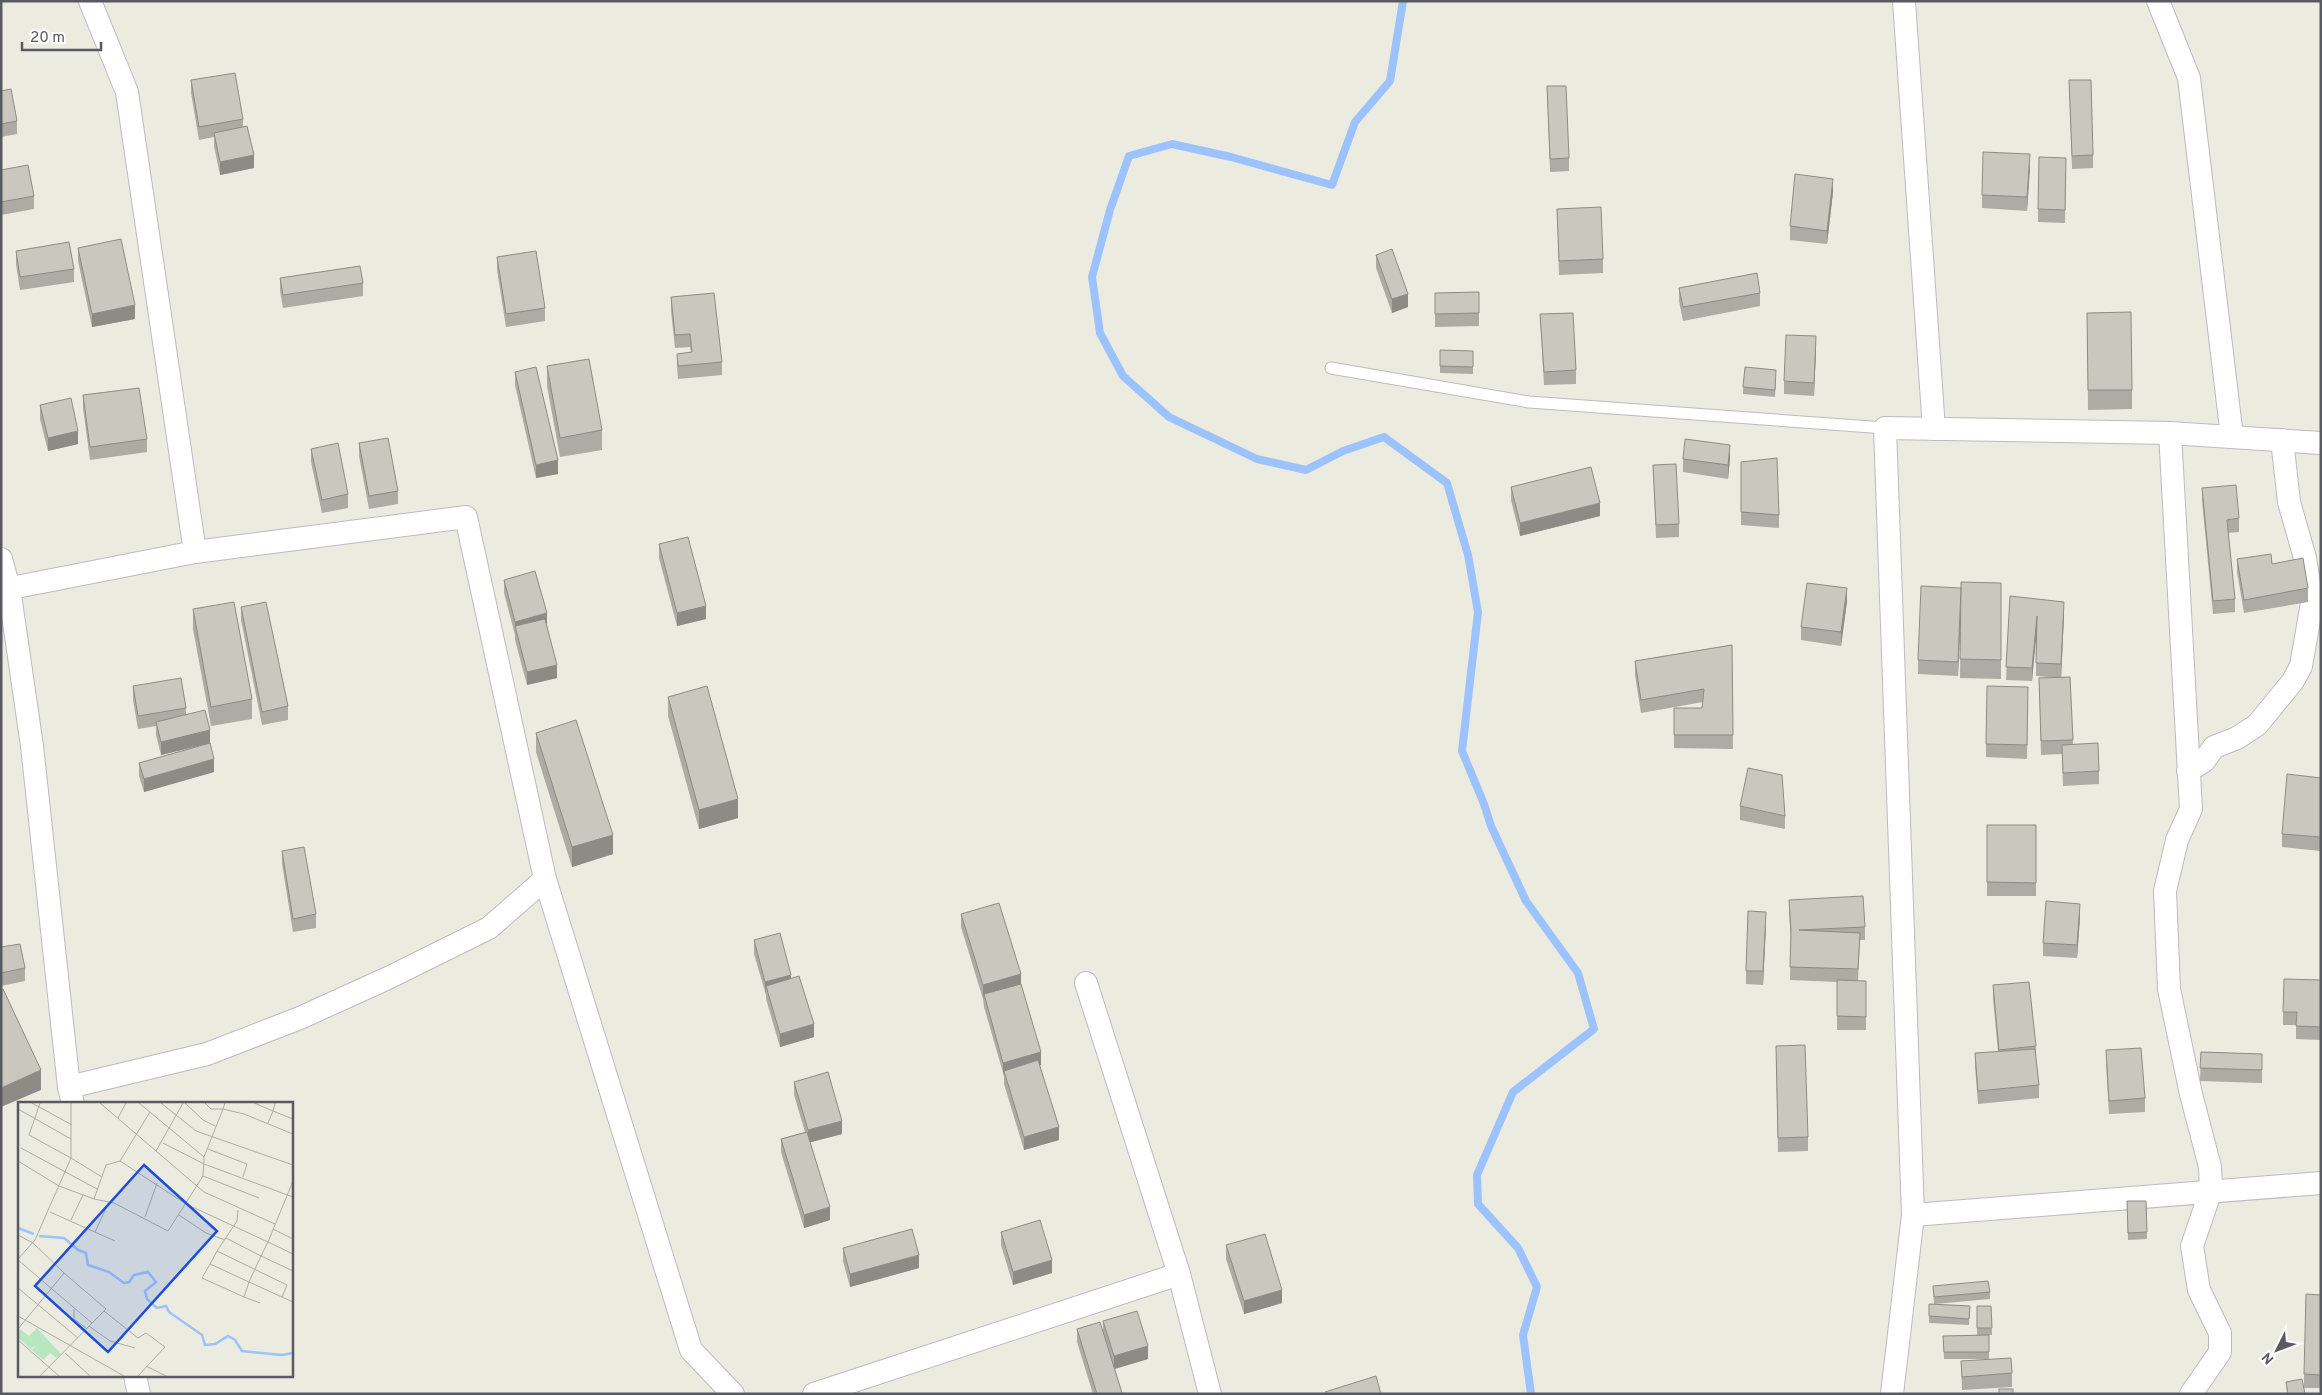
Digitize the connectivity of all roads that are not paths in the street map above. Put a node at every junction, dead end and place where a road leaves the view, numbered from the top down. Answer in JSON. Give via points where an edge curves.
{"nodes":[{"id":1,"x":90,"y":1,"type":"edge"},
{"id":2,"x":1904,"y":1,"type":"edge"},
{"id":3,"x":2158,"y":1,"type":"edge"},
{"id":4,"x":1331,"y":368,"type":"dead end"},
{"id":5,"x":1885,"y":428,"type":"junction"},
{"id":6,"x":1934,"y":429,"type":"junction"},
{"id":7,"x":2170,"y":433,"type":"junction"},
{"id":8,"x":2232,"y":437,"type":"junction"},
{"id":9,"x":2282,"y":440,"type":"junction"},
{"id":10,"x":2321,"y":443,"type":"edge"},
{"id":11,"x":195,"y":552,"type":"junction"},
{"id":12,"x":1,"y":559,"type":"edge"},
{"id":13,"x":5,"y":589,"type":"edge"},
{"id":14,"x":2188,"y":771,"type":"junction"},
{"id":15,"x":545,"y":879,"type":"junction"},
{"id":16,"x":1086,"y":983,"type":"dead end"},
{"id":17,"x":71,"y":1095,"type":"edge"},
{"id":18,"x":2321,"y":1183,"type":"edge"},
{"id":19,"x":2211,"y":1190,"type":"junction"},
{"id":20,"x":1912,"y":1214,"type":"junction"},
{"id":21,"x":1178,"y":1274,"type":"junction"},
{"id":22,"x":135,"y":1378,"type":"edge"},
{"id":23,"x":139,"y":1394,"type":"edge"},
{"id":24,"x":733,"y":1394,"type":"edge"},
{"id":25,"x":814,"y":1394,"type":"edge"},
{"id":26,"x":1210,"y":1394,"type":"edge"},
{"id":27,"x":1892,"y":1394,"type":"edge"},
{"id":28,"x":2191,"y":1394,"type":"edge"}],
"edges":[{"from":1,"to":11,"type":"street","via":[[127,92]]},
{"from":2,"to":6,"type":"street"},
{"from":3,"to":8,"type":"street","via":[[2189,78]]},
{"from":4,"to":5,"type":"lane","via":[[1529,402]]},
{"from":5,"to":6,"type":"street"},
{"from":5,"to":20,"type":"street"},
{"from":6,"to":7,"type":"street"},
{"from":7,"to":8,"type":"street"},
{"from":7,"to":14,"type":"street"},
{"from":8,"to":9,"type":"street"},
{"from":9,"to":10,"type":"street"},
{"from":9,"to":14,"type":"street","via":[[2289,502],[2305,558],[2312,603],[2301,666],[2293,681],[2257,725],[2214,747],[2204,761]]},
{"from":11,"to":13,"type":"street"},
{"from":11,"to":15,"type":"street","via":[[466,517]]},
{"from":12,"to":13,"type":"street"},
{"from":13,"to":17,"type":"street","via":[[32,746]]},
{"from":14,"to":19,"type":"street","via":[[2191,809],[2177,840],[2165,891],[2169,989],[2190,1094],[2210,1166]]},
{"from":15,"to":17,"type":"street","via":[[489,928],[388,978],[300,1018],[207,1054]]},
{"from":15,"to":24,"type":"street","via":[[691,1350]]},
{"from":16,"to":21,"type":"street"},
{"from":18,"to":19,"type":"street"},
{"from":19,"to":20,"type":"street"},
{"from":19,"to":28,"type":"street","via":[[2192,1246],[2199,1290],[2220,1333],[2220,1352]]},
{"from":20,"to":27,"type":"street"},
{"from":21,"to":25,"type":"street"},
{"from":21,"to":26,"type":"street"},
{"from":22,"to":23,"type":"street"}]}
